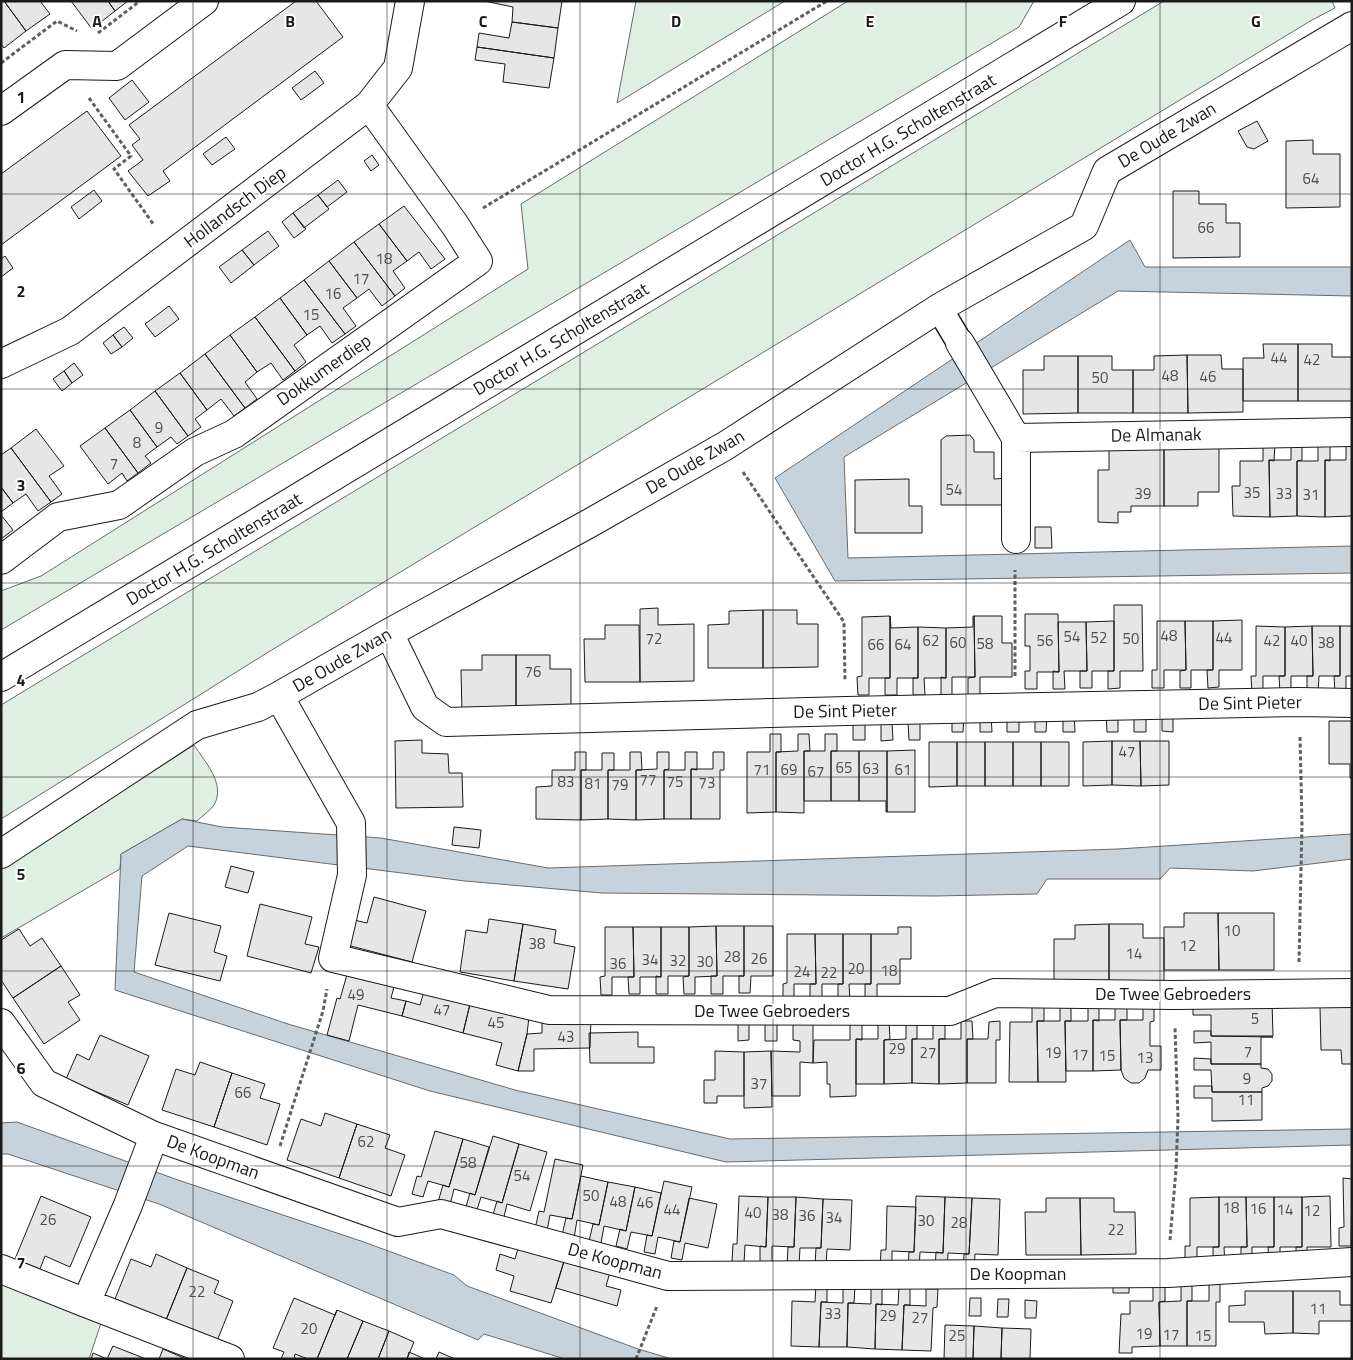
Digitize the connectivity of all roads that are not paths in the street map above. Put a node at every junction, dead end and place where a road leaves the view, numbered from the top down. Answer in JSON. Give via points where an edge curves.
{"nodes":[{"id":1,"x":204,"y":1,"type":"edge"},
{"id":2,"x":410,"y":1,"type":"edge"},
{"id":3,"x":1121,"y":1,"type":"edge"},
{"id":4,"x":1352,"y":26,"type":"edge"},
{"id":5,"x":369,"y":105,"type":"junction"},
{"id":6,"x":1,"y":111,"type":"edge"},
{"id":7,"x":938,"y":308,"type":"junction"},
{"id":8,"x":960,"y":343,"type":"joint"},
{"id":9,"x":1,"y":364,"type":"edge"},
{"id":10,"x":1352,"y":432,"type":"edge"},
{"id":11,"x":1016,"y":438,"type":"junction"},
{"id":12,"x":1016,"y":539,"type":"dead end"},
{"id":13,"x":1,"y":560,"type":"edge"},
{"id":14,"x":389,"y":633,"type":"junction"},
{"id":15,"x":1,"y":678,"type":"edge"},
{"id":16,"x":279,"y":696,"type":"junction"},
{"id":17,"x":1352,"y":703,"type":"edge"},
{"id":18,"x":1,"y":854,"type":"edge"},
{"id":19,"x":1352,"y":993,"type":"edge"},
{"id":20,"x":1,"y":1023,"type":"edge"},
{"id":21,"x":149,"y":1147,"type":"junction"},
{"id":22,"x":1352,"y":1262,"type":"edge"},
{"id":23,"x":1,"y":1269,"type":"edge"},
{"id":24,"x":86,"y":1303,"type":"junction"},
{"id":25,"x":230,"y":1359,"type":"edge"}],
"edges":[{"from":1,"to":6,"type":"street","via":[[117,66],[65,65]]},
{"from":2,"to":5,"type":"street","name":"Hollandsch Diep","via":[[398,68]]},
{"from":3,"to":15,"type":"street","name":"Doctor H.G. Scholtenstraat"},
{"from":4,"to":7,"type":"street","name":"De Oude Zwan","via":[[1107,171],[1084,226]]},
{"from":5,"to":9,"type":"street","name":"Hollandsch Diep","via":[[70,331]]},
{"from":5,"to":13,"type":"street","name":"Dokkumerdiep","via":[[478,261],[234,434],[195,452],[119,505],[58,517]]},
{"from":7,"to":8,"type":"street"},
{"from":7,"to":14,"type":"street","name":"De Oude Zwan","via":[[725,446]]},
{"from":8,"to":11,"type":"street"},
{"from":10,"to":11,"type":"street","name":"De Almanak"},
{"from":11,"to":12,"type":"street"},
{"from":14,"to":16,"type":"street","name":"De Oude Zwan"},
{"from":14,"to":17,"type":"street","name":"De Sint Pieter","via":[[426,707],[446,722],[846,710]]},
{"from":16,"to":18,"type":"street","name":"De Oude Zwan","via":[[258,707],[198,725]]},
{"from":16,"to":19,"type":"street","name":"De Twee Gebroeders","via":[[351,823],[352,875],[333,958],[549,1010],[950,1011],[995,993]]},
{"from":20,"to":21,"type":"street","name":"De Koopman","via":[[44,1083]]},
{"from":21,"to":22,"type":"street","name":"De Koopman","via":[[270,1178],[398,1222],[441,1214],[668,1276],[1168,1273]]},
{"from":21,"to":24,"type":"street"},
{"from":23,"to":24,"type":"street"},
{"from":24,"to":25,"type":"street"}]}
